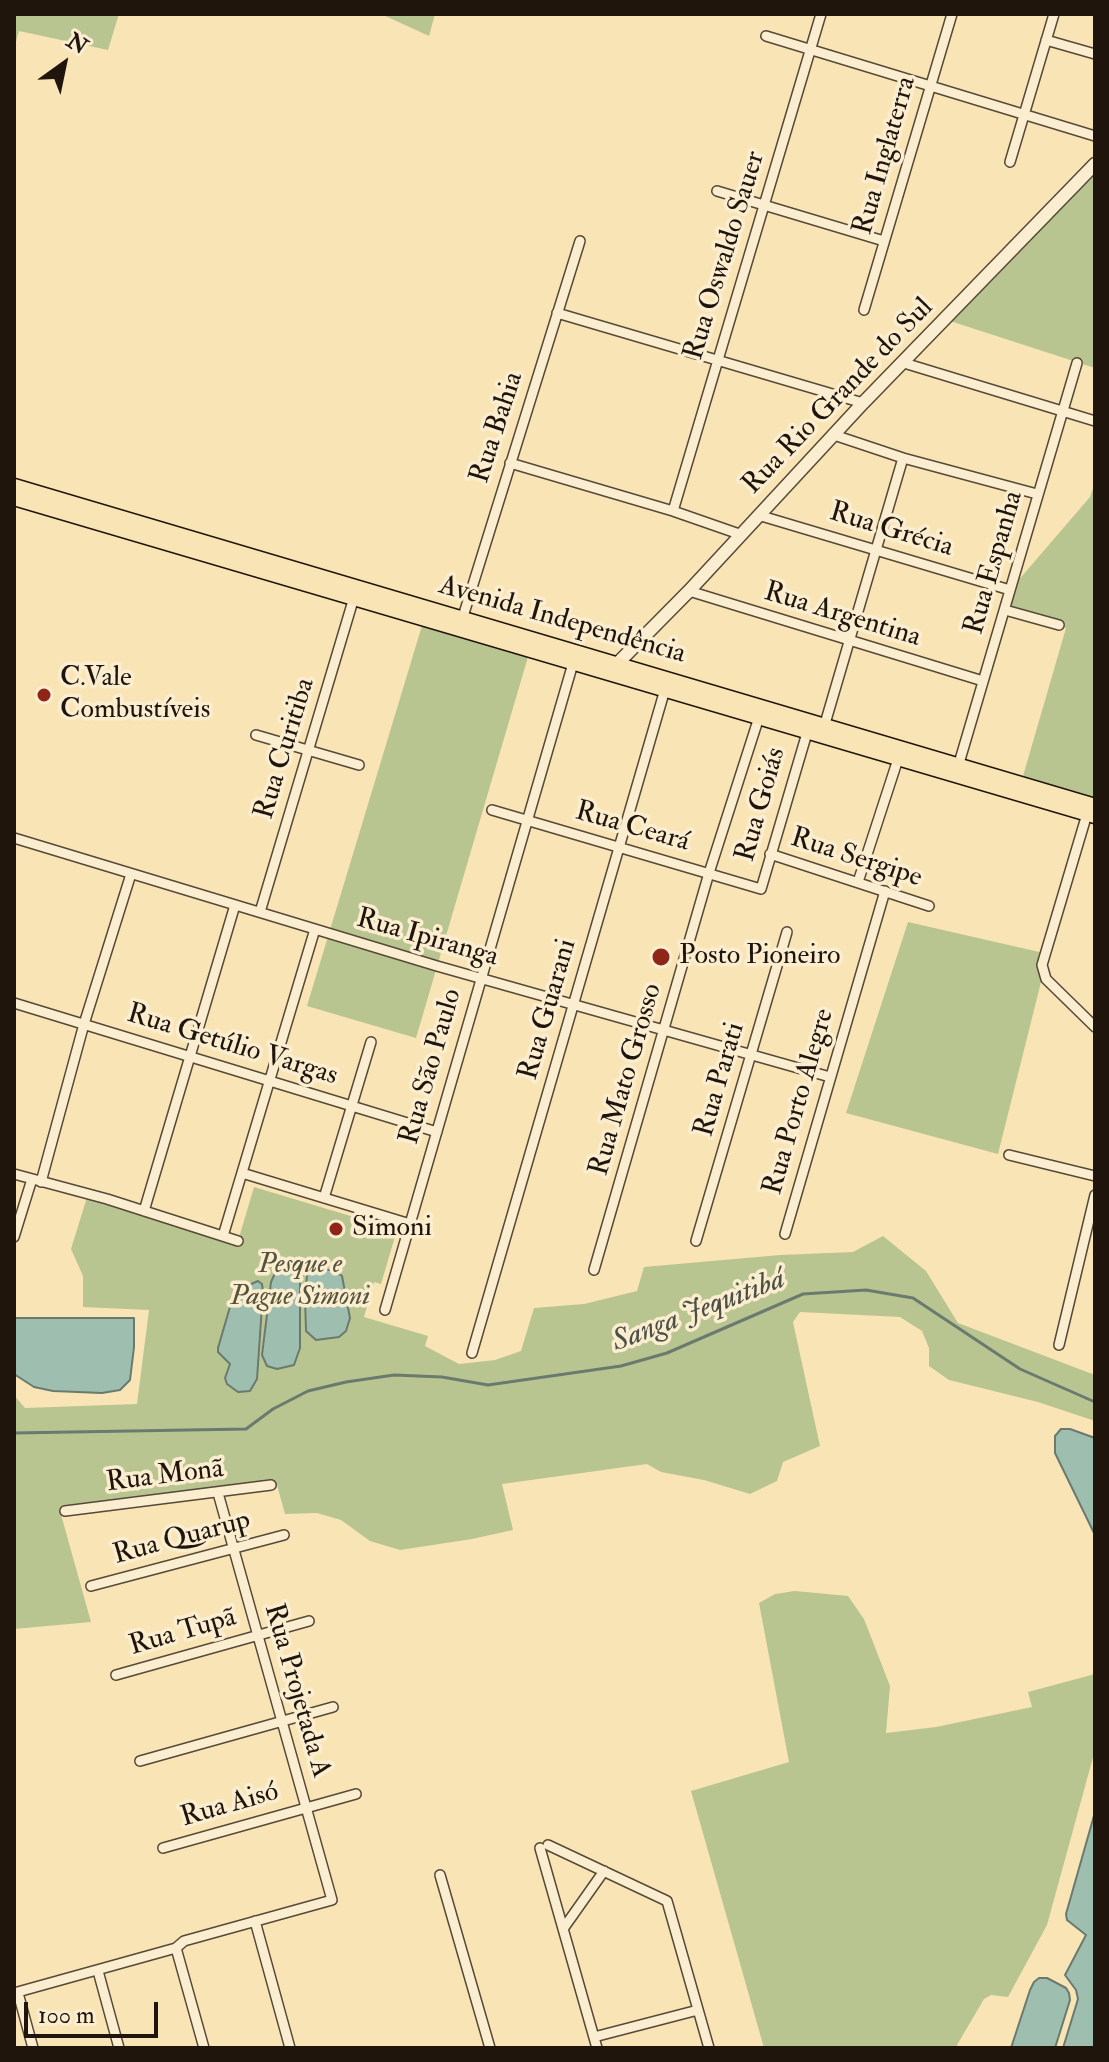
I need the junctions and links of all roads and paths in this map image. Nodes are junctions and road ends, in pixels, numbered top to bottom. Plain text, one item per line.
1 (821, 14) edge
2 (952, 14) edge
3 (1054, 14) edge
4 (766, 36) dead end
5 (1046, 40) junction
6 (810, 49) junction
7 (1095, 54) edge
8 (929, 86) junction
9 (1025, 113) junction
10 (1095, 136) edge
11 (1010, 162) dead end
12 (1095, 164) edge
13 (717, 191) dead end
14 (765, 205) junction
15 (580, 241) dead end
16 (884, 241) junction
17 (864, 310) dead end
18 (557, 313) junction
19 (718, 362) junction
20 (904, 363) junction
21 (1077, 363) dead end
22 (863, 403) junction
23 (1062, 410) junction
24 (1095, 421) edge
25 (834, 435) junction
26 (903, 458) junction
27 (510, 463) junction
28 (14, 486) edge
29 (1037, 494) junction
30 (14, 498) edge
31 (673, 511) junction
32 (758, 515) junction
33 (742, 535) junction
34 (875, 549) junction
35 (306, 578) junction
36 (1010, 590) junction
37 (689, 591) junction
38 (355, 593) junction
39 (1005, 610) junction
40 (460, 624) junction
41 (1059, 625) dead end
42 (849, 642) junction
43 (575, 658) junction
44 (612, 669) junction
45 (983, 681) junction
46 (666, 685) junction
47 (760, 712) junction
48 (817, 732) junction
49 (256, 735) dead end
50 (309, 750) junction
51 (899, 754) junction
52 (359, 765) dead end
53 (957, 770) junction
54 (492, 810) dead end
55 (1092, 812) edge
56 (527, 821) junction
57 (14, 838) edge
58 (619, 849) junction
59 (770, 854) junction
60 (709, 873) junction
61 (131, 874) junction
62 (858, 882) junction
63 (761, 889) joint
64 (885, 891) junction
65 (235, 905) junction
66 (929, 906) dead end
67 (260, 912) junction
68 (315, 929) junction
69 (787, 932) dead end
70 (481, 978) junction
71 (14, 1003) edge
72 (574, 1004) junction
73 (84, 1024) junction
74 (1095, 1027) edge
75 (666, 1030) junction
76 (371, 1042) dead end
77 (751, 1055) junction
78 (189, 1057) junction
79 (830, 1077) junction
80 (269, 1081) junction
81 (352, 1106) junction
82 (437, 1132) junction
83 (1009, 1155) dead end
84 (242, 1173) junction
85 (14, 1174) edge
86 (1095, 1176) edge
87 (37, 1181) junction
88 (1095, 1195) edge
89 (324, 1198) junction
90 (1093, 1210) edge
91 (144, 1211) junction
92 (410, 1224) junction
93 (785, 1234) dead end
94 (223, 1236) junction
95 (14, 1237) edge
96 (238, 1241) dead end
97 (696, 1241) dead end
98 (594, 1270) dead end
99 (385, 1310) dead end
100 (1059, 1345) dead end
101 (472, 1353) dead end
102 (271, 1485) dead end
103 (218, 1493) junction
104 (65, 1511) dead end
105 (284, 1535) dead end
106 (233, 1548) junction
107 (91, 1586) dead end
108 (309, 1621) dead end
109 (257, 1634) junction
110 (116, 1675) dead end
111 (333, 1707) dead end
112 (282, 1721) junction
113 (140, 1761) dead end
114 (356, 1794) dead end
115 (306, 1808) junction
116 (163, 1848) dead end
117 (604, 1871) junction
118 (440, 1875) dead end
119 (255, 1921) junction
120 (563, 1929) junction
121 (176, 1948) junction
122 (98, 1971) junction
123 (16, 1993) edge
124 (698, 2010) junction
125 (596, 2043) edge
126 (33, 2048) edge
127 (119, 2048) edge
128 (204, 2048) edge
129 (290, 2048) edge
130 (490, 2048) edge
131 (709, 2048) edge

1 - 6 street, Rua Oswaldo Sauer
2 - 8 street, Rua Inglaterra
3 - 5 street
4 - 6 street
5 - 7 street
5 - 9 street
6 - 8 street
6 - 14 street, Rua Oswaldo Sauer
8 - 9 street
8 - 16 street, Rua Inglaterra
9 - 10 street
9 - 11 street
12 - 20 street, Rua Rio Grande do Sul
13 - 14 street
14 - 16 street
14 - 19 street, Rua Oswaldo Sauer
15 - 18 street, Rua Bahia
16 - 17 street, Rua Inglaterra
18 - 19 street
18 - 27 street, Rua Bahia
19 - 22 street
19 - 31 street, Rua Oswaldo Sauer
20 - 22 street, Rua Rio Grande do Sul
20 - 23 street
21 - 23 street, Rua Espanha
22 - 25 street, Rua Rio Grande do Sul
23 - 24 street
23 - 29 street, Rua Espanha
25 - 26 street
25 - 32 street, Rua Rio Grande do Sul
26 - 29 street
26 - 34 street, Rua Goiás
27 - 31 street
27 - 40 street, Rua Bahia
28 - 35 main road, Avenida Independência
29 - 36 street, Rua Espanha
30 - 35 main road, Avenida Independência
31 - 33 street
32 - 33 street, Rua Rio Grande do Sul
32 - 34 street, Rua Grécia
33 - 37 street, Rua Rio Grande do Sul
34 - 36 street, Rua Grécia
34 - 42 street, Rua Goiás
35 - 38 main road, Avenida Independência
36 - 39 street, Rua Espanha
37 - 42 street, Rua Argentina
37 - 44 street, Rua Rio Grande do Sul
38 - 40 main road, Avenida Independência
38 - 50 street, Rua Curitiba
39 - 41 street
39 - 45 street, Rua Espanha
40 - 43 main road, Avenida Independência
42 - 45 street, Rua Argentina
42 - 48 street, Rua Goiás
43 - 44 main road, Avenida Independência
43 - 56 street, Rua São Paulo
44 - 46 main road, Avenida Independência
45 - 53 street, Rua Espanha
46 - 47 main road, Avenida Independência
46 - 58 street, Rua Guarani
47 - 48 main road, Avenida Independência
47 - 60 street, Rua Mato Grosso
48 - 51 main road, Avenida Independência
48 - 59 street, Rua Goiás
49 - 50 street
50 - 52 street
50 - 67 street, Rua Curitiba
51 - 53 main road, Avenida Independência
51 - 62 street
53 - 55 main road, Avenida Independência
54 - 56 street, Rua Ceará
55 - 74 street
56 - 58 street, Rua Ceará
56 - 70 street, Rua São Paulo
57 - 61 street, Rua Ipiranga
58 - 60 street, Rua Ceará
58 - 72 street, Rua Guarani
59 - 62 street, Rua Sergipe
59 - 63 street, Rua Goiás
60 - 63 street, Rua Ceará
60 - 75 street, Rua Mato Grosso
61 - 65 street, Rua Ipiranga
61 - 73 street
62 - 64 street, Rua Sergipe
64 - 66 street, Rua Sergipe
64 - 79 street, Rua Porto Alegre
65 - 67 street, Rua Ipiranga
65 - 78 street
67 - 68 street, Rua Ipiranga
68 - 70 street, Rua Ipiranga
68 - 80 street
69 - 77 street, Rua Parati
70 - 72 street, Rua Ipiranga
70 - 82 street, Rua São Paulo
71 - 73 street, Rua Getúlio Vargas
72 - 75 street, Rua Ipiranga
72 - 101 street, Rua Guarani
73 - 78 street, Rua Getúlio Vargas
73 - 87 street
75 - 77 street, Rua Ipiranga
75 - 98 street, Rua Mato Grosso
76 - 81 street
77 - 79 street, Rua Ipiranga
77 - 97 street, Rua Parati
78 - 80 street, Rua Getúlio Vargas
78 - 91 street
79 - 93 street, Rua Porto Alegre
80 - 81 street, Rua Getúlio Vargas
80 - 84 street
81 - 82 street, Rua Getúlio Vargas
81 - 89 street
82 - 92 street, Rua São Paulo
83 - 86 street
84 - 89 street
84 - 94 street
85 - 87 street
87 - 91 street
87 - 95 street
88 - 90 street
89 - 92 street
90 - 100 street
91 - 94 street
92 - 99 street, Rua São Paulo
94 - 96 street
102 - 103 street, Rua Monã
103 - 104 street, Rua Monã
103 - 106 street, Rua Projetada A
105 - 106 street, Rua Quarup
106 - 107 street, Rua Quarup
106 - 109 street, Rua Projetada A
108 - 109 street, Rua Tupã
109 - 110 street, Rua Tupã
109 - 112 street, Rua Projetada A
111 - 112 street
112 - 113 street
112 - 115 street, Rua Projetada A
114 - 115 street, Rua Aisó
115 - 116 street, Rua Aisó
115 - 119 street, Rua Projetada A
117 - 120 street
117 - 120 street
117 - 124 street
118 - 130 street
119 - 121 street
119 - 129 street
120 - 125 street
121 - 122 street
121 - 128 street
122 - 123 street
122 - 127 street
123 - 126 street
124 - 125 street
124 - 131 street

